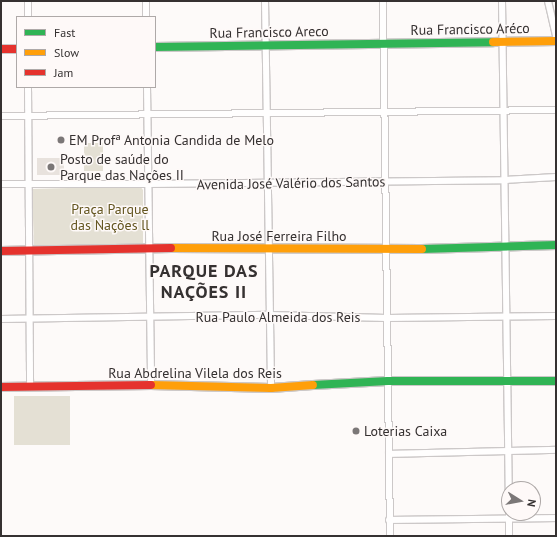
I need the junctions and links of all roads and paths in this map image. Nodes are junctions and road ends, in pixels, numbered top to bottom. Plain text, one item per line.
1 (28, 1) edge
2 (146, 1) edge
3 (265, 1) edge
4 (383, 1) edge
5 (502, 1) edge
6 (548, 1) edge
7 (28, 16) edge
8 (146, 16) edge
9 (556, 36) edge
10 (556, 40) edge
11 (503, 41) junction
12 (384, 43) junction
13 (266, 45) junction
14 (156, 46) edge
15 (16, 48) edge
16 (1, 49) edge
17 (28, 88) edge
18 (147, 88) edge
19 (504, 109) junction
20 (556, 110) edge
21 (385, 111) junction
22 (267, 112) junction
23 (148, 114) junction
24 (28, 115) junction
25 (1, 116) edge
26 (556, 177) edge
27 (505, 180) junction
28 (386, 181) junction
29 (29, 182) junction
30 (268, 183) junction
31 (1, 184) edge
32 (148, 184) junction
33 (556, 245) edge
34 (269, 247) junction
35 (505, 248) junction
36 (150, 249) junction
37 (387, 250) junction
38 (1, 251) edge
39 (29, 251) junction
40 (270, 315) junction
41 (506, 316) junction
42 (556, 316) edge
43 (150, 317) junction
44 (387, 318) junction
45 (1, 319) edge
46 (30, 319) junction
47 (388, 381) junction
48 (556, 381) edge
49 (507, 383) junction
50 (152, 385) junction
51 (30, 386) junction
52 (1, 387) edge
53 (271, 388) junction
54 (556, 450) edge
55 (508, 451) junction
56 (389, 454) junction
57 (509, 481) edge
58 (501, 516) edge
59 (541, 517) edge
60 (556, 518) edge
61 (390, 520) junction
62 (509, 521) edge
63 (390, 536) edge
64 (509, 536) edge

1 - 7 street
2 - 8 street
3 - 13 street
4 - 12 street
5 - 11 street
6 - 9 street
10 - 11 street, Rua Francisco Aréco
11 - 12 street, Rua Francisco Aréco
11 - 19 street
12 - 13 street, Rua Francisco Areco
12 - 21 street
13 - 14 street, Rua Francisco Areco
13 - 22 street
15 - 16 street
17 - 24 street
18 - 23 street
19 - 20 street
19 - 21 street
19 - 27 street
21 - 22 street
21 - 28 street
22 - 23 street
22 - 30 street
23 - 24 street
23 - 32 street
24 - 25 street
24 - 29 street
26 - 27 street, Avenida José Valério dos Santos
27 - 28 street, Avenida José Valério dos Santos
27 - 35 street
28 - 30 street, Avenida José Valério dos Santos
28 - 37 street
29 - 31 street, Avenida José Valério dos Santos
29 - 32 street, Avenida José Valério dos Santos
29 - 39 street
30 - 32 street, Avenida José Valério dos Santos
30 - 34 street
32 - 36 street
33 - 35 street, Rua José Ferreira Filho
34 - 36 street, Rua José Ferreira Filho
34 - 37 street, Rua José Ferreira Filho
34 - 40 street
35 - 37 street, Rua José Ferreira Filho
35 - 41 street
36 - 39 street, Rua José Ferreira Filho
36 - 43 street
37 - 44 street
38 - 39 street, Rua José Ferreira Filho
39 - 46 street
40 - 43 street, Rua Paulo Almeida dos Reis
40 - 44 street, Rua Paulo Almeida dos Reis
40 - 53 street
41 - 42 street, Rua Paulo Almeida dos Reis
41 - 44 street, Rua Paulo Almeida dos Reis
41 - 49 street
43 - 46 street, Rua Paulo Almeida dos Reis
43 - 50 street
44 - 47 street
45 - 46 street, Rua Paulo Almeida dos Reis
46 - 51 street
47 - 49 street, Rua Abdrelina Vilela dos Reis
47 - 53 street, Rua Abdrelina Vilela dos Reis
47 - 56 street
48 - 49 street, Rua Abdrelina Vilela dos Reis
49 - 55 street
50 - 51 street, Rua Abdrelina Vilela dos Reis
50 - 53 street, Rua Abdrelina Vilela dos Reis
51 - 52 street, Rua Abdrelina Vilela dos Reis
54 - 55 street
55 - 56 street
55 - 57 street
56 - 61 street
58 - 61 street
59 - 60 street
61 - 63 street
62 - 64 street

